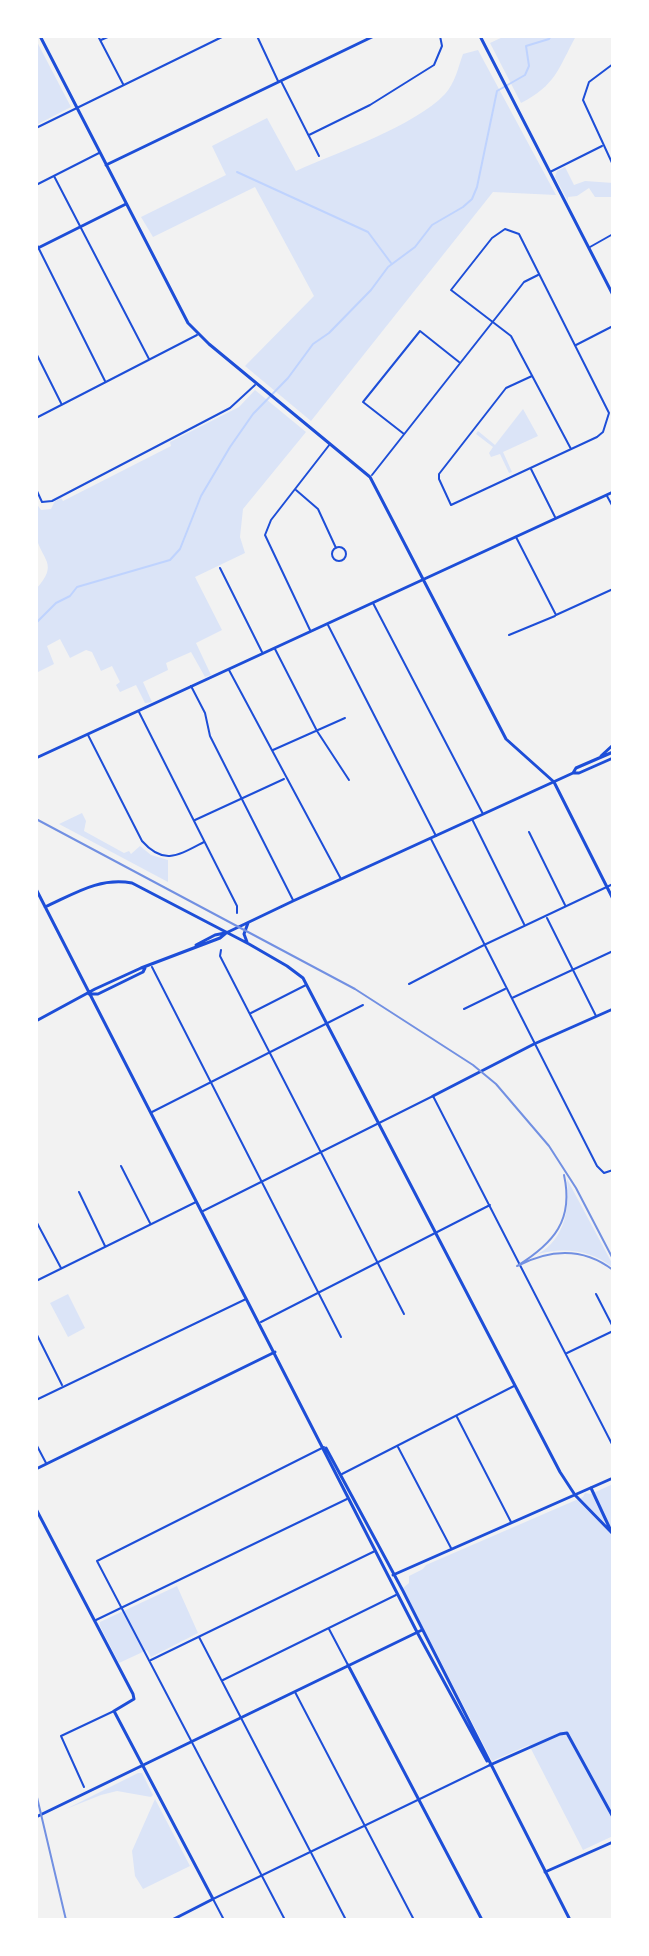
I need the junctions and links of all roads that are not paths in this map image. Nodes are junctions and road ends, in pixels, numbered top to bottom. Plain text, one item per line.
1 (40, 36) edge
2 (98, 36) edge
3 (110, 36) edge
4 (224, 36) edge
5 (257, 36) edge
6 (374, 36) edge
7 (440, 36) edge
8 (480, 36) edge
9 (100, 40) junction
10 (613, 64) edge
11 (280, 81) junction
12 (123, 85) junction
13 (77, 107) junction
14 (36, 128) edge
15 (309, 135) junction
16 (603, 146) junction
17 (100, 153) junction
18 (319, 156) dead end
19 (106, 165) junction
20 (613, 165) edge
21 (549, 172) junction
22 (54, 176) junction
23 (36, 185) edge
24 (126, 204) junction
25 (81, 227) junction
26 (613, 234) edge
27 (37, 246) edge
28 (588, 248) junction
29 (539, 275) junction
30 (613, 295) edge
31 (493, 322) junction
32 (613, 326) edge
33 (198, 335) junction
34 (575, 345) junction
35 (36, 353) edge
36 (149, 359) junction
37 (460, 363) junction
38 (532, 376) junction
39 (106, 382) junction
40 (256, 383) junction
41 (62, 404) junction
42 (36, 418) edge
43 (404, 434) junction
44 (331, 443) junction
45 (571, 449) junction
46 (530, 467) junction
47 (370, 477) junction
48 (36, 489) edge
49 (295, 489) junction
50 (613, 492) edge
51 (606, 495) junction
52 (613, 507) edge
53 (556, 518) junction
54 (516, 536) junction
55 (336, 548) dead end
56 (220, 568) dead end
57 (421, 580) junction
58 (613, 589) edge
59 (373, 602) junction
60 (556, 615) junction
61 (327, 623) junction
62 (311, 631) junction
63 (509, 635) dead end
64 (275, 648) junction
65 (263, 653) junction
66 (229, 669) junction
67 (191, 686) junction
68 (138, 711) junction
69 (345, 718) dead end
70 (317, 731) junction
71 (87, 735) junction
72 (613, 745) edge
73 (272, 750) junction
74 (613, 752) edge
75 (36, 758) edge
76 (599, 758) junction
77 (612, 758) edge
78 (573, 773) junction
79 (285, 778) junction
80 (349, 780) dead end
81 (554, 782) junction
82 (242, 799) junction
83 (483, 814) junction
84 (472, 819) junction
85 (194, 821) junction
86 (529, 832) dead end
87 (436, 836) junction
88 (431, 838) junction
89 (205, 841) junction
90 (341, 879) junction
91 (613, 884) edge
92 (607, 887) junction
93 (36, 889) edge
94 (613, 899) edge
95 (293, 901) junction
96 (565, 906) junction
97 (45, 907) junction
98 (237, 913) dead end
99 (546, 916) junction
100 (248, 923) junction
101 (525, 925) junction
102 (226, 933) junction
103 (249, 944) junction
104 (484, 945) junction
105 (221, 950) dead end
106 (613, 951) edge
107 (151, 966) junction
108 (573, 969) junction
109 (307, 984) junction
110 (409, 984) dead end
111 (506, 988) junction
112 (89, 994) junction
113 (511, 998) junction
114 (363, 1005) dead end
115 (464, 1009) dead end
116 (613, 1009) edge
117 (250, 1013) junction
118 (596, 1017) junction
119 (36, 1021) edge
120 (328, 1023) junction
121 (534, 1044) junction
122 (270, 1052) junction
123 (210, 1083) junction
124 (433, 1096) junction
125 (151, 1112) junction
126 (380, 1122) junction
127 (321, 1152) junction
128 (121, 1166) dead end
129 (613, 1170) edge
130 (261, 1181) junction
131 (79, 1192) dead end
132 (197, 1202) junction
133 (490, 1205) junction
134 (202, 1212) junction
135 (36, 1221) edge
136 (150, 1224) junction
137 (436, 1232) junction
138 (106, 1247) junction
139 (377, 1262) junction
140 (61, 1269) junction
141 (36, 1281) edge
142 (318, 1292) junction
143 (596, 1294) dead end
144 (247, 1299) junction
145 (404, 1314) dead end
146 (260, 1323) junction
147 (613, 1329) edge
148 (36, 1333) edge
149 (341, 1337) dead end
150 (275, 1352) junction
151 (566, 1353) junction
152 (63, 1386) junction
153 (515, 1386) junction
154 (36, 1400) edge
155 (456, 1416) junction
156 (36, 1444) edge
157 (398, 1446) junction
158 (613, 1446) edge
159 (324, 1448) junction
160 (46, 1464) junction
161 (36, 1469) edge
162 (339, 1475) junction
163 (613, 1478) edge
164 (591, 1488) junction
165 (575, 1495) junction
166 (348, 1498) junction
167 (358, 1507) junction
168 (36, 1509) edge
169 (512, 1523) junction
170 (613, 1534) edge
171 (451, 1549) junction
172 (376, 1550) junction
173 (392, 1576) junction
174 (396, 1595) dead end
175 (121, 1608) junction
176 (96, 1620) junction
177 (329, 1628) junction
178 (419, 1631) junction
179 (199, 1637) junction
180 (149, 1661) junction
181 (348, 1665) junction
182 (222, 1680) junction
183 (294, 1691) junction
184 (114, 1711) junction
185 (241, 1717) junction
186 (192, 1740) junction
187 (488, 1763) junction
188 (142, 1764) junction
189 (84, 1787) dead end
190 (419, 1800) junction
191 (36, 1817) edge
192 (613, 1817) edge
193 (365, 1826) junction
194 (613, 1842) edge
195 (311, 1852) junction
196 (545, 1872) junction
197 (262, 1876) junction
198 (213, 1899) junction
199 (172, 1920) edge
200 (224, 1920) edge
201 (285, 1920) edge
202 (346, 1920) edge
203 (414, 1920) edge
204 (482, 1920) edge
205 (570, 1920) edge

1 - 13 street
2 - 9 street
3 - 9 street
4 - 12 street
5 - 11 street
6 - 11 street
7 - 15 street
8 - 21 street
9 - 12 street
10 - 16 street
11 - 15 street
11 - 19 street
12 - 13 street
13 - 14 street
13 - 17 street
15 - 18 street
16 - 20 street
16 - 21 street
17 - 19 street
17 - 22 street
19 - 24 street
21 - 28 street
22 - 23 street
22 - 25 street
24 - 25 street
24 - 33 street
25 - 27 street
25 - 36 street
26 - 28 street
27 - 39 street
28 - 30 street
29 - 31 street
29 - 31 street
29 - 34 street
31 - 37 street
31 - 38 street
32 - 34 street
33 - 36 street
33 - 40 street
34 - 45 street
35 - 41 street
36 - 39 street
37 - 43 street
37 - 43 street
38 - 45 street
38 - 46 street
39 - 41 street
40 - 44 street
40 - 48 street
41 - 42 street
43 - 47 street
44 - 47 street
44 - 49 street
45 - 46 street
46 - 53 street
47 - 57 street
49 - 55 street
49 - 62 street
50 - 51 street
51 - 52 street
51 - 53 street
53 - 54 street
54 - 57 street
54 - 60 street
56 - 65 street
57 - 59 street
57 - 81 street
58 - 60 street
59 - 61 street
59 - 83 street
60 - 63 street
61 - 62 street
61 - 87 street
62 - 64 street
64 - 65 street
64 - 70 street
65 - 66 street
66 - 67 street
66 - 73 street
67 - 68 street
67 - 82 street
68 - 71 street
68 - 85 street
69 - 70 street
70 - 73 street
70 - 80 street
71 - 75 street
71 - 89 street
72 - 76 street
73 - 79 street
74 - 76 street
76 - 78 street
77 - 78 street
78 - 81 street
79 - 82 street
79 - 90 street
81 - 83 street
81 - 92 street
82 - 85 street
82 - 95 street
83 - 84 street
84 - 87 street
84 - 101 street
85 - 89 street
86 - 96 street
87 - 88 street
88 - 90 street
88 - 104 street
89 - 98 street
90 - 95 street
91 - 92 street
92 - 94 street
92 - 96 street
93 - 97 street
95 - 100 street
96 - 99 street
97 - 102 street
97 - 112 street
99 - 101 street
99 - 108 street
100 - 102 street
100 - 103 street
101 - 104 street
102 - 103 street
102 - 107 street
103 - 109 street
104 - 110 street
104 - 111 street
105 - 117 street
106 - 108 street
107 - 112 street
107 - 123 street
108 - 113 street
108 - 118 street
109 - 117 street
109 - 120 street
111 - 113 street
111 - 115 street
112 - 119 street
112 - 125 street
113 - 121 street
114 - 120 street
116 - 118 street
117 - 122 street
118 - 121 street
120 - 122 street
120 - 126 street
121 - 124 street
121 - 129 street
122 - 123 street
122 - 127 street
123 - 125 street
123 - 130 street
124 - 126 street
124 - 133 street
125 - 132 street
126 - 127 street
126 - 137 street
127 - 130 street
127 - 139 street
128 - 136 street
130 - 134 street
130 - 142 street
131 - 138 street
132 - 134 street
132 - 136 street
133 - 137 street
133 - 151 street
134 - 144 street
135 - 140 street
136 - 138 street
137 - 139 street
137 - 153 street
138 - 140 street
139 - 142 street
139 - 145 street
140 - 141 street
142 - 146 street
142 - 149 street
143 - 147 street
144 - 146 street
144 - 152 street
146 - 150 street
147 - 151 street
148 - 152 street
150 - 159 street
150 - 160 street
151 - 158 street
152 - 154 street
153 - 155 street
153 - 165 street
155 - 157 street
155 - 169 street
156 - 160 street
157 - 162 street
157 - 171 street
159 - 162 street
159 - 175 street
160 - 161 street
162 - 166 street
162 - 167 street
163 - 164 street
164 - 165 street
164 - 170 street
165 - 169 street
165 - 170 street
166 - 167 street
166 - 172 street
166 - 175 street
167 - 173 street
168 - 176 street
169 - 171 street
171 - 173 street
172 - 173 street
172 - 179 street
173 - 178 street
174 - 177 street
175 - 176 street
175 - 180 street
176 - 184 street
177 - 181 street
177 - 182 street
178 - 181 street
178 - 187 street
179 - 180 street
179 - 182 street
180 - 186 street
181 - 183 street
181 - 190 street
182 - 185 street
183 - 185 street
183 - 193 street
184 - 188 street
184 - 189 street
185 - 186 street
185 - 195 street
186 - 188 street
186 - 197 street
187 - 190 street
187 - 192 street
187 - 196 street
188 - 191 street
188 - 198 street
190 - 193 street
190 - 204 street
193 - 195 street
193 - 203 street
194 - 196 street
195 - 197 street
195 - 202 street
196 - 205 street
197 - 198 street
197 - 201 street
198 - 199 street
198 - 200 street

